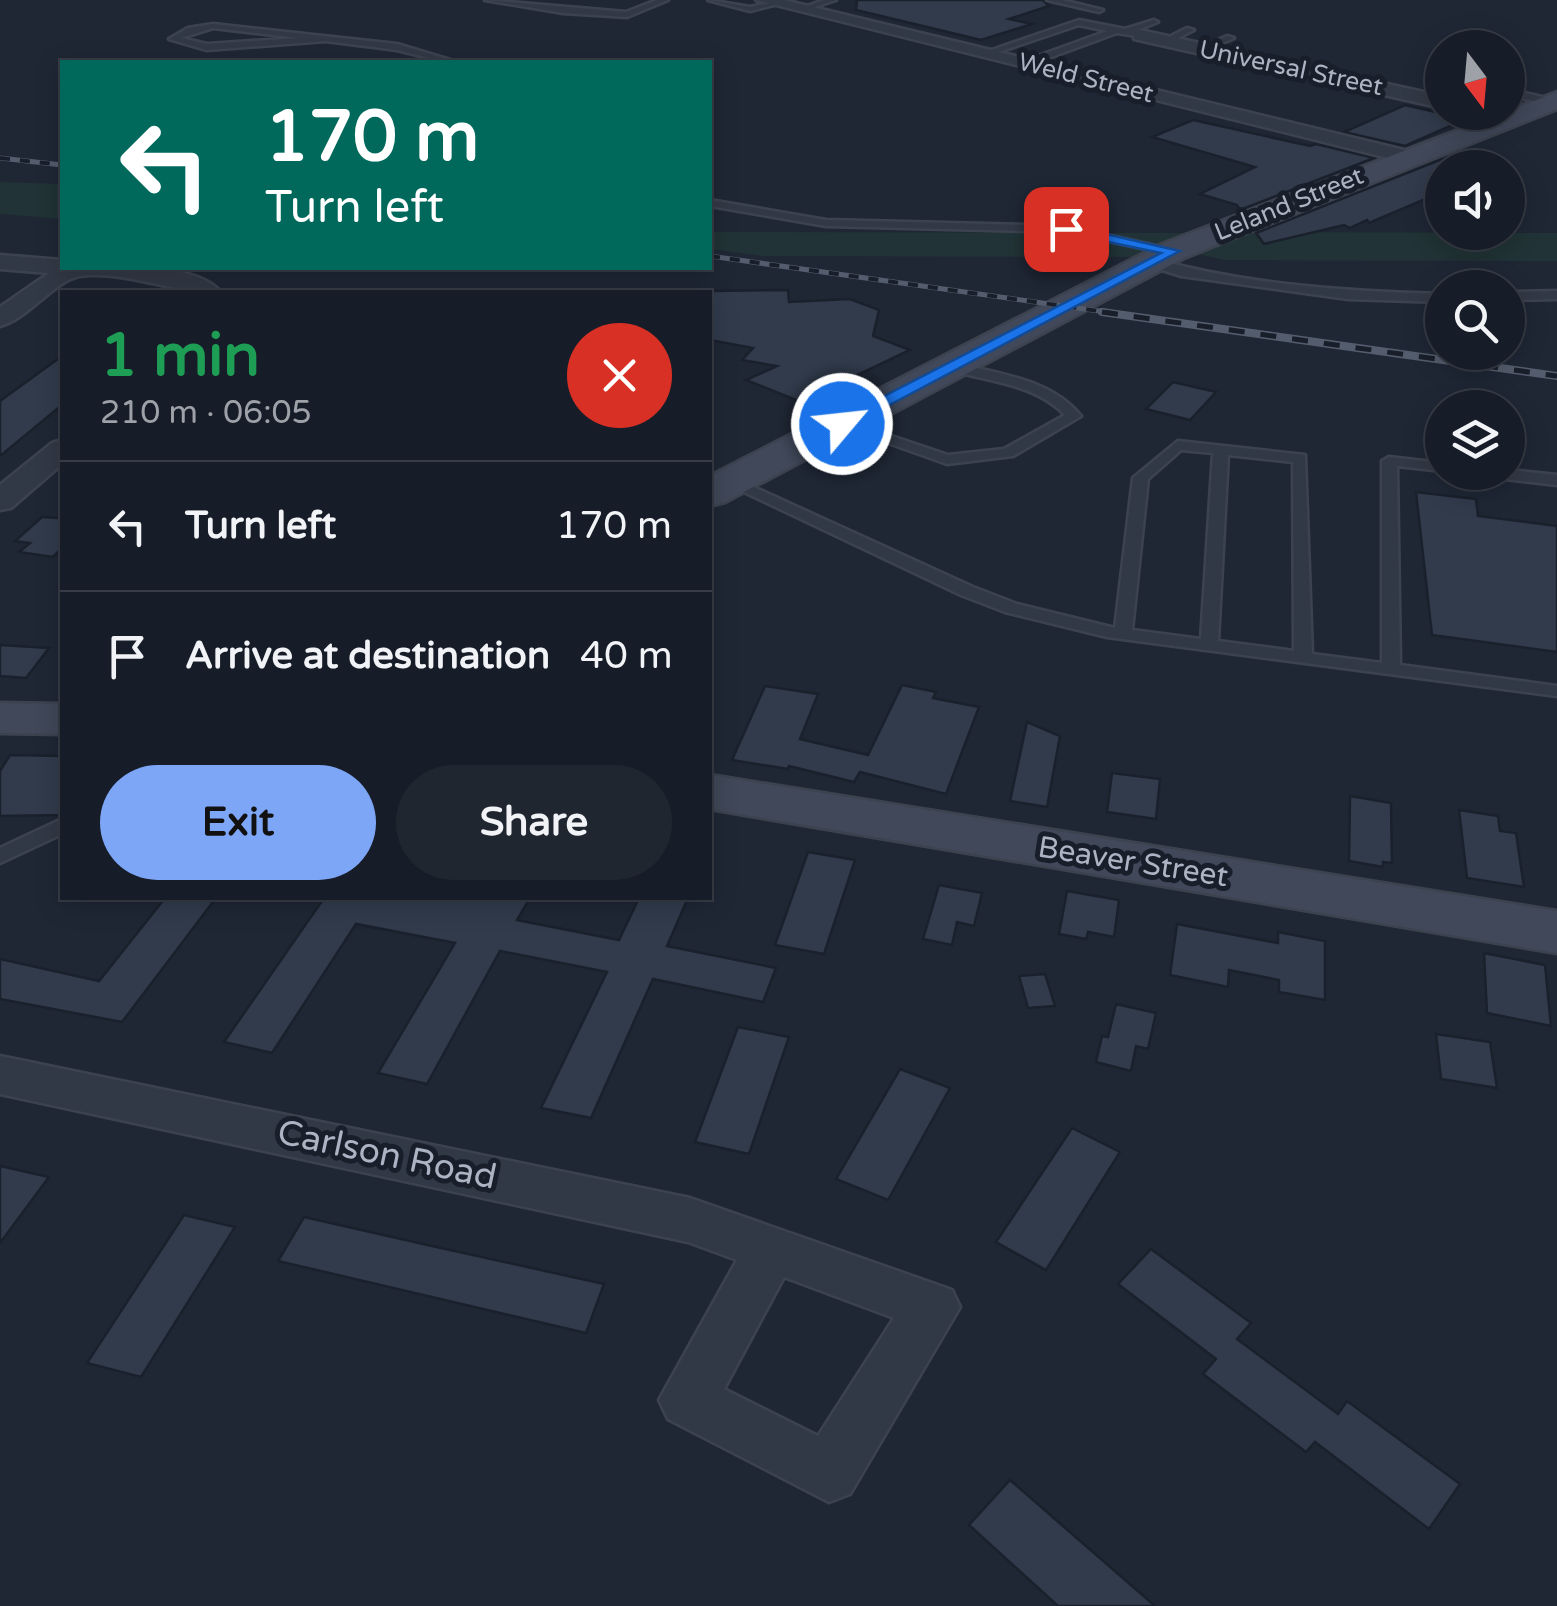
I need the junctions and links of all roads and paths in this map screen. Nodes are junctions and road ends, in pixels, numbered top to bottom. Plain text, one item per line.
1 (489, 0) edge
2 (586, 0) edge
3 (626, 0) edge
4 (664, 0) edge
5 (712, 0) edge
6 (832, 0) edge
7 (1052, 0) edge
8 (774, 1) edge
9 (803, 8) junction
10 (564, 12) junction
11 (602, 13) junction
12 (1079, 22) junction
13 (1129, 28) junction
14 (1190, 30) dead end
15 (1230, 38) dead end
16 (325, 39) junction
17 (1164, 41) junction
18 (1201, 48) junction
19 (986, 53) junction
20 (446, 60) edge
21 (1027, 63) junction
22 (1425, 98) edge
23 (1468, 130) edge
24 (1408, 157) junction
25 (712, 203) edge
26 (1162, 257) junction
27 (0, 262) edge
28 (60, 267) edge
29 (69, 270) edge
30 (94, 270) edge
31 (205, 290) edge
32 (1557, 295) edge
33 (1525, 296) edge
34 (1425, 297) edge
35 (0, 318) edge
36 (952, 366) junction
37 (842, 424) junction
38 (60, 450) edge
39 (1220, 450) junction
40 (1425, 465) edge
41 (1525, 476) edge
42 (1557, 480) edge
43 (721, 488) edge
44 (0, 501) edge
45 (1123, 634) junction
46 (1210, 646) junction
47 (1304, 659) junction
48 (1392, 670) junction
49 (1557, 691) edge
50 (0, 718) edge
51 (60, 719) edge
52 (712, 792) edge
53 (60, 827) edge
54 (0, 856) edge
55 (1557, 932) edge
56 (0, 1075) edge
57 (770, 1249) dead end

1 - 10 lane
2 - 10 lane
3 - 11 lane
4 - 11 lane
5 - 8 lane
6 - 9 lane
7 - 12 lane
8 - 9 street, Weld Street
9 - 19 street, Weld Street
10 - 11 lane
12 - 13 lane
12 - 19 lane
13 - 17 street, Universal Street
13 - 21 lane
14 - 17 lane
15 - 18 lane
16 - 16 lane
16 - 20 lane
17 - 18 street, Universal Street
18 - 22 street, Universal Street
19 - 21 street, Weld Street
21 - 24 street, Weld Street
23 - 24 street, Leland Street
24 - 26 street, Leland Street
25 - 26 lane
26 - 34 lane
26 - 36 street, Leland Street
27 - 28 street
29 - 35 street
30 - 31 street
32 - 33 lane
36 - 37 street, Leland Street
36 - 37 lane
37 - 43 street, Leland Street
38 - 44 street
39 - 45 lane
39 - 46 lane
39 - 47 lane
40 - 48 lane
41 - 42 lane
43 - 45 lane
45 - 46 lane
46 - 47 lane
47 - 48 lane
48 - 49 lane
50 - 51 street
52 - 55 street, Beaver Street
53 - 54 lane
56 - 57 street, Carlson Road

